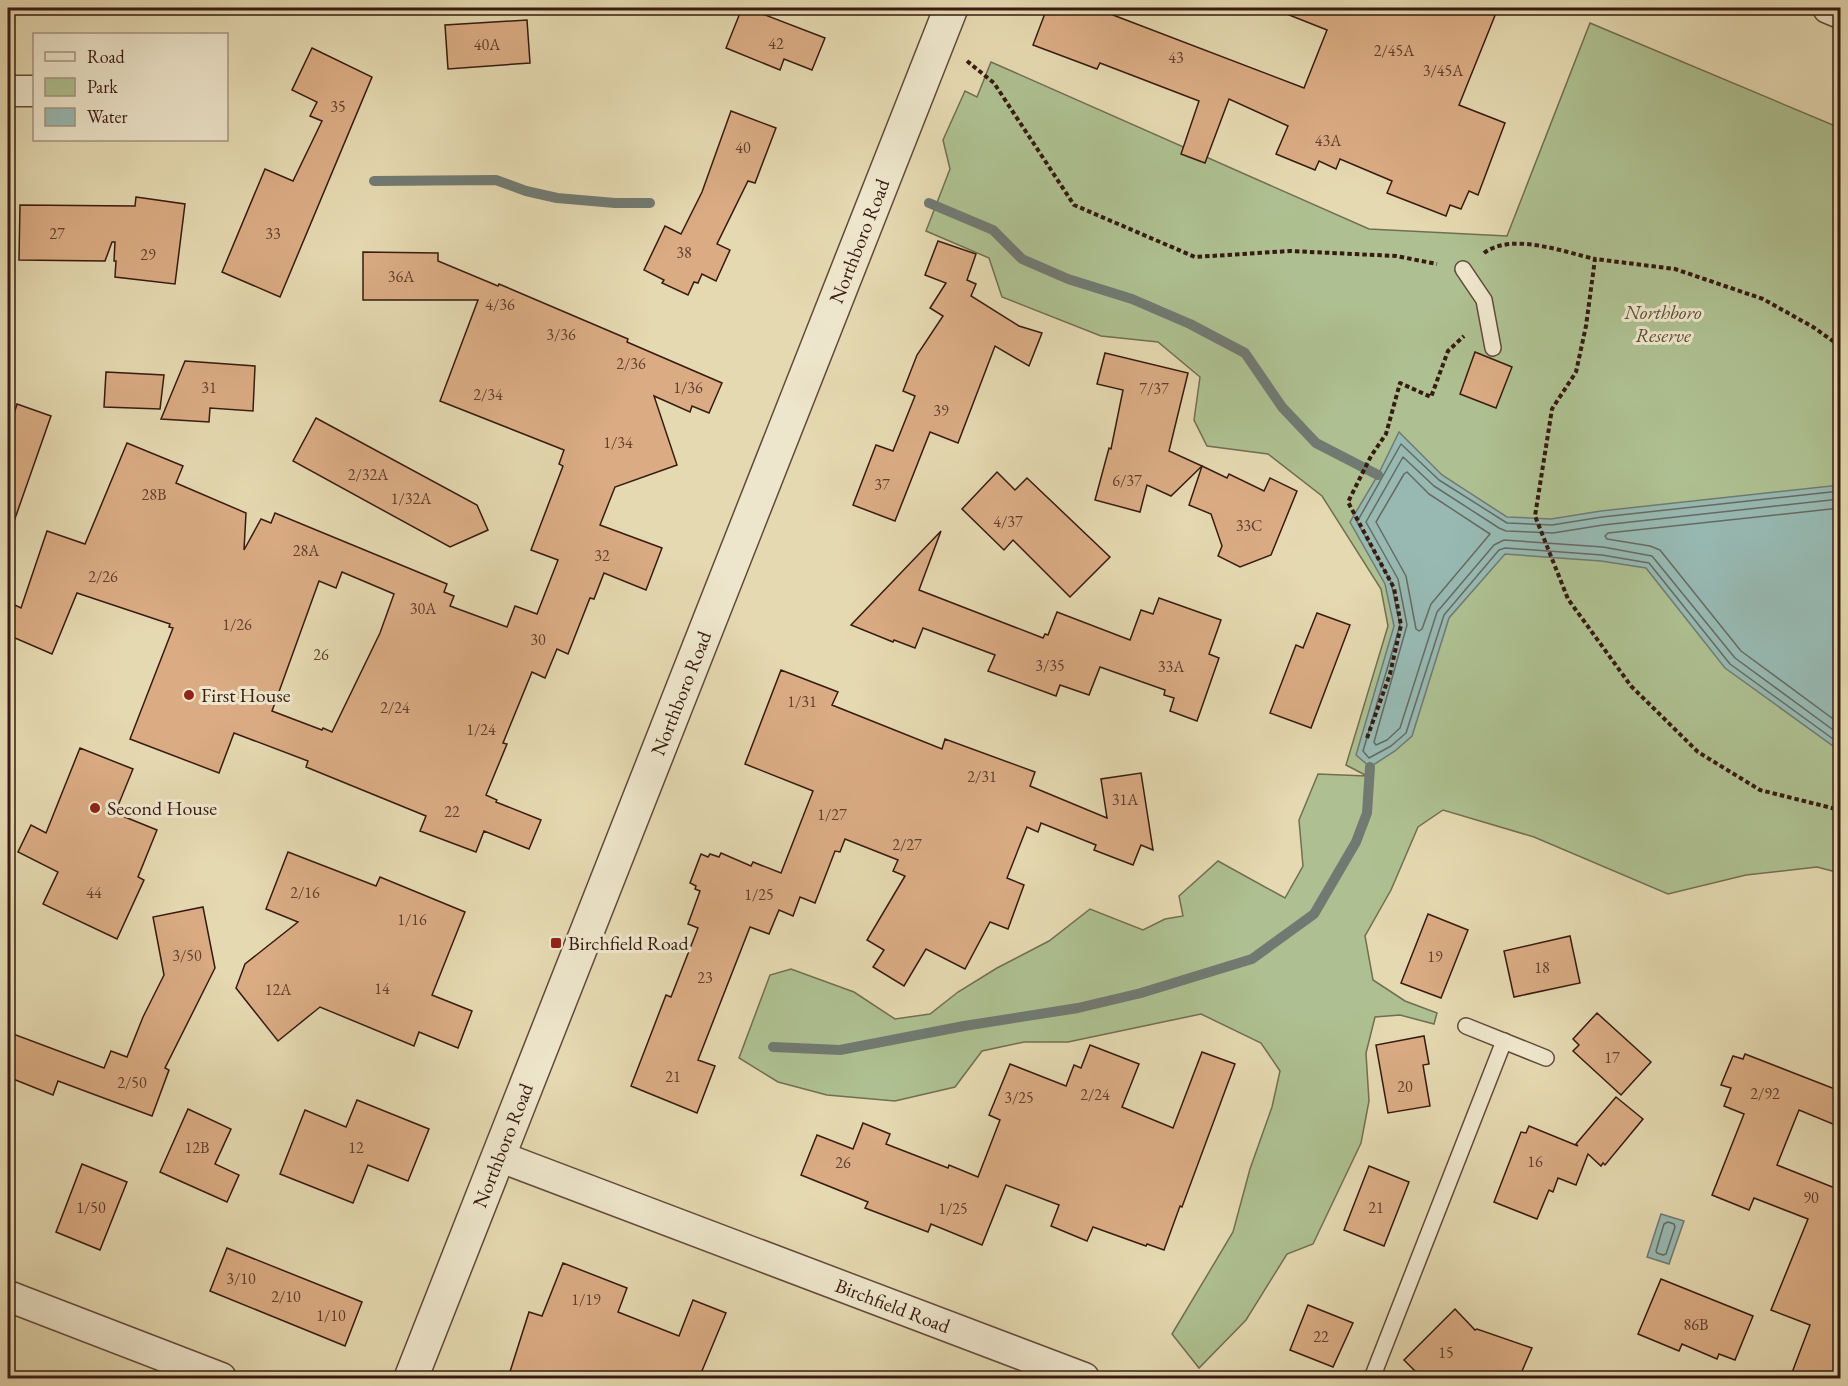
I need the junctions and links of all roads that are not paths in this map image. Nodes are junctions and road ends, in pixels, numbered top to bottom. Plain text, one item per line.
1 (951, 8) edge
2 (1828, 8) edge
3 (1840, 13) edge
4 (8, 91) edge
5 (33, 91) edge
6 (1462, 269) road end
7 (1493, 348) dead end
8 (1466, 1026) dead end
9 (1504, 1041) junction
10 (1546, 1058) dead end
11 (498, 1156) junction
12 (8, 1296) edge
13 (221, 1378) edge
14 (411, 1378) edge
15 (1084, 1378) edge
16 (1372, 1378) edge

1 - 11 street, Northboro Road
2 - 3 street
4 - 5 street
6 - 7 lane
8 - 9 lane
9 - 10 lane
9 - 16 lane
11 - 14 street, Northboro Road
11 - 15 street, Birchfield Road
12 - 13 street

